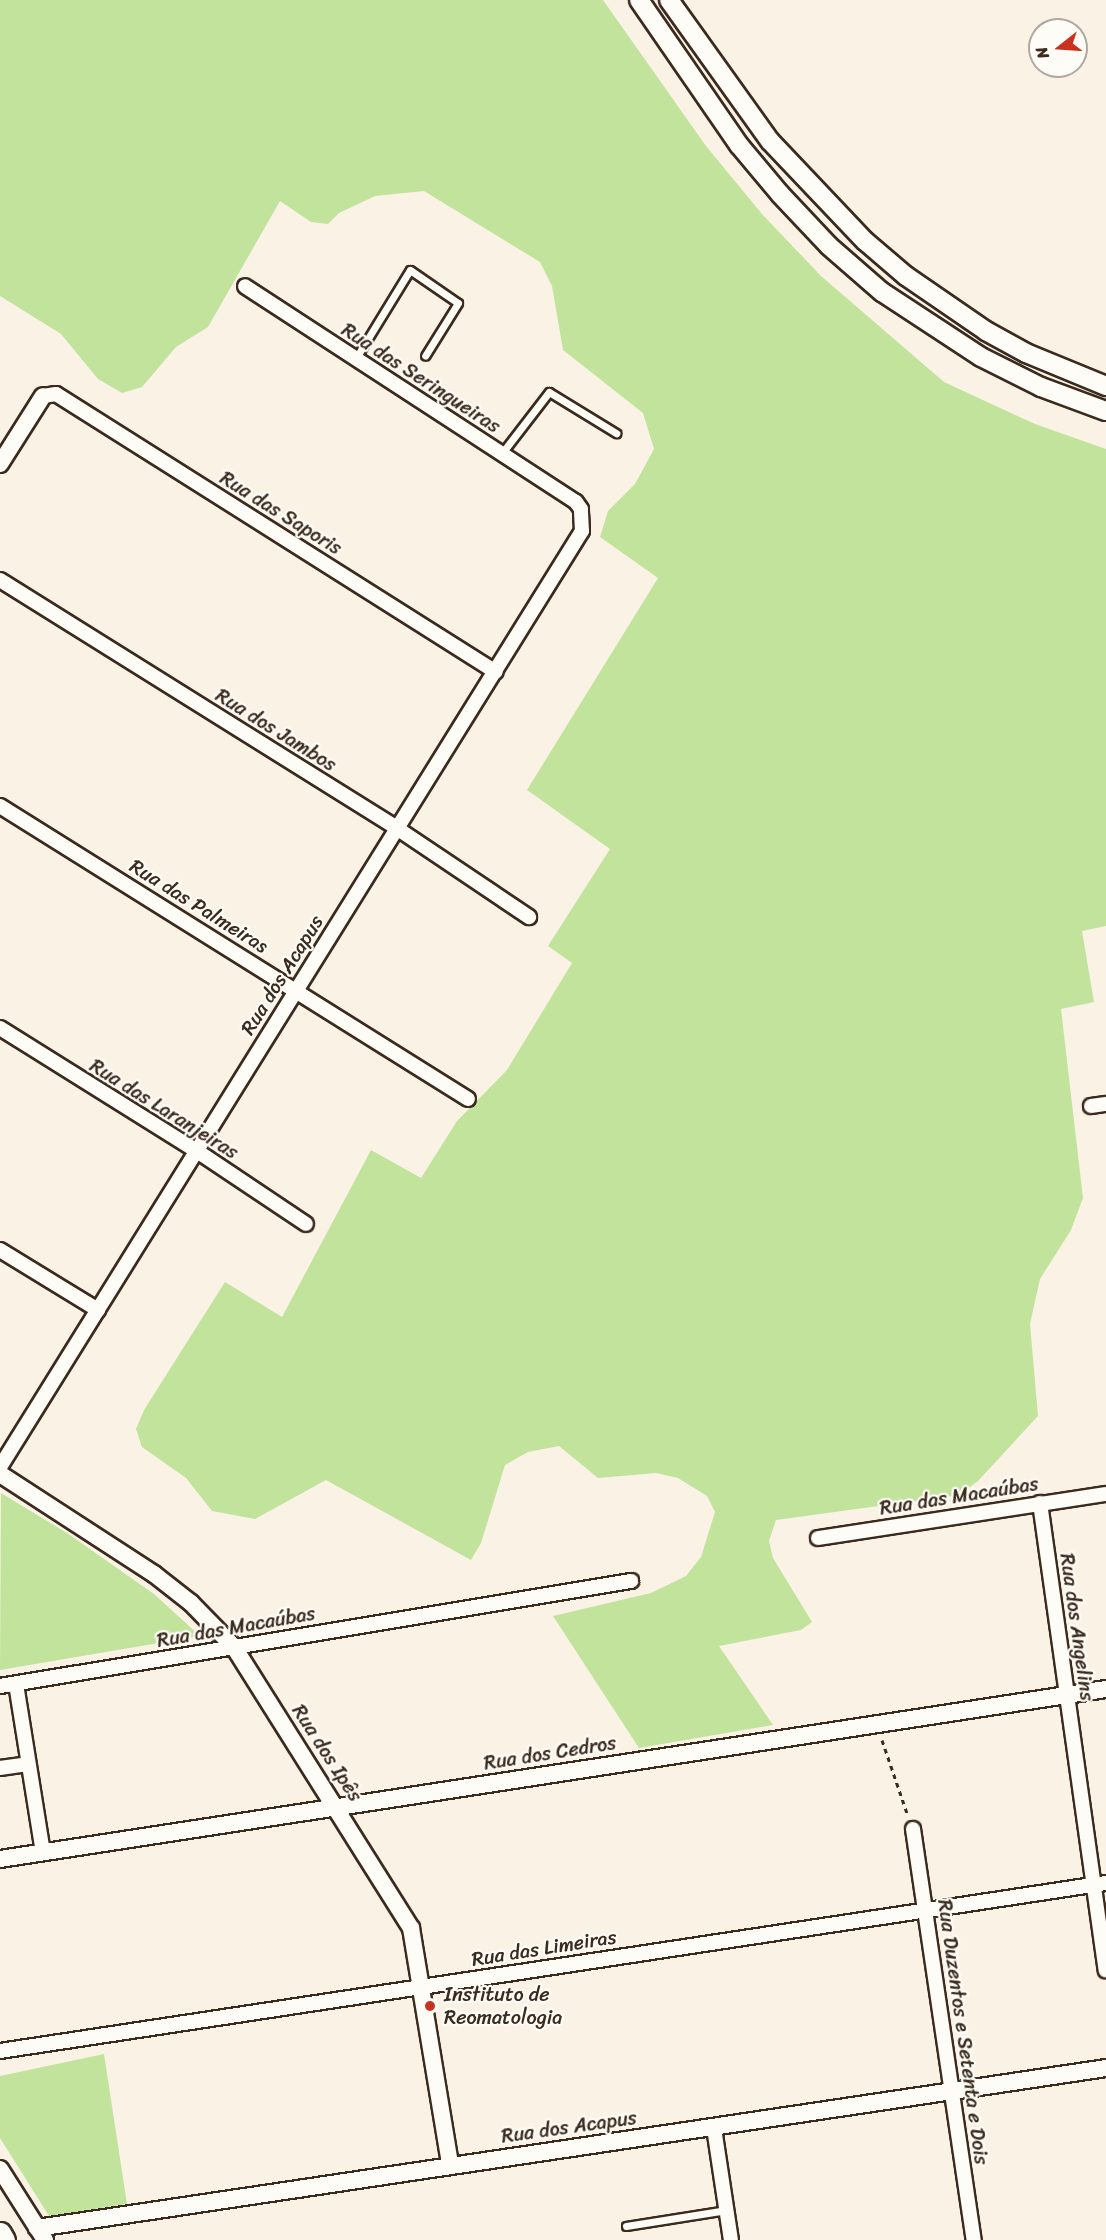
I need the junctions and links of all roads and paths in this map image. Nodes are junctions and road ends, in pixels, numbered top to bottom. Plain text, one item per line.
1 (639, 0) edge
2 (669, 0) edge
3 (245, 286) dead end
4 (425, 356) dead end
5 (356, 358) junction
6 (1106, 386) edge
7 (43, 396) joint
8 (1106, 411) edge
9 (616, 434) dead end
10 (502, 453) junction
11 (0, 464) edge
12 (576, 502) joint
13 (0, 580) edge
14 (496, 672) junction
15 (0, 806) edge
16 (398, 829) junction
17 (529, 917) dead end
18 (297, 990) junction
19 (0, 1029) edge
20 (468, 1099) dead end
21 (1106, 1104) edge
22 (1091, 1106) dead end
23 (197, 1151) junction
24 (306, 1224) dead end
25 (0, 1250) edge
26 (98, 1311) junction
27 (0, 1467) edge
28 (0, 1474) edge
29 (1106, 1494) edge
30 (1040, 1503) junction
31 (818, 1538) dead end
32 (631, 1581) dead end
33 (234, 1647) junction
34 (16, 1684) junction
35 (0, 1686) edge
36 (1106, 1689) edge
37 (1067, 1695) junction
38 (876, 1724) junction
39 (28, 1764) junction
40 (0, 1768) edge
41 (338, 1807) junction
42 (913, 1829) joint
43 (43, 1852) junction
44 (0, 1859) edge
45 (1100, 1884) edge
46 (926, 1911) junction
47 (1106, 1970) edge
48 (423, 1986) junction
49 (0, 2051) edge
50 (1106, 2068) edge
51 (952, 2093) junction
52 (714, 2128) junction
53 (450, 2164) junction
54 (0, 2169) edge
55 (727, 2210) junction
56 (626, 2226) dead end
57 (0, 2233) edge
58 (41, 2234) edge
59 (4, 2240) edge
60 (731, 2240) edge
61 (974, 2240) edge

1 - 8 main road
2 - 6 main road
3 - 5 street, Rua das Seringueiras
4 - 5 lane
5 - 10 street, Rua das Seringueiras
7 - 11 street
7 - 14 street, Rua das Saporis
9 - 10 lane
10 - 12 street, Rua das Seringueiras
12 - 14 street, Rua dos Acapus
13 - 16 street, Rua dos Jambos
14 - 16 street, Rua dos Acapus
15 - 18 street, Rua das Palmeiras
16 - 17 street, Rua dos Jambos
16 - 18 street, Rua dos Acapus
18 - 20 street, Rua das Palmeiras
18 - 23 street, Rua dos Acapus
19 - 23 street, Rua das Laranjeiras
21 - 22 street
23 - 24 street, Rua das Laranjeiras
23 - 26 street, Rua dos Acapus
25 - 26 street
26 - 27 street, Rua dos Acapus
28 - 33 street, Rua dos Ipês
29 - 30 street, Rua das Macaúbas
30 - 31 street, Rua das Macaúbas
30 - 37 street, Rua dos Angelins
32 - 33 street, Rua das Macaúbas
33 - 34 street, Rua das Macaúbas
33 - 41 street, Rua dos Ipês
34 - 35 street, Rua das Macaúbas
34 - 39 street
36 - 37 street, Rua dos Cedros
37 - 38 street, Rua dos Cedros
37 - 45 street, Rua dos Angelins
38 - 41 street, Rua dos Cedros
38 - 42 path
39 - 40 street
39 - 43 street
41 - 43 street, Rua dos Cedros
41 - 48 street, Rua dos Ipês
42 - 46 street, Rua Duzentos e Setenta e Dois
43 - 44 street, Rua dos Cedros
45 - 46 street, Rua das Limeiras
45 - 47 street, Rua dos Angelins
46 - 48 street, Rua das Limeiras
46 - 51 street, Rua Duzentos e Setenta e Dois
48 - 49 street, Rua das Limeiras
48 - 53 street, Rua dos Ipês
50 - 51 street, Rua dos Acapus
51 - 52 street, Rua dos Acapus
51 - 61 street, Rua Duzentos e Setenta e Dois
52 - 53 street, Rua dos Acapus
52 - 55 street
53 - 58 street, Rua dos Acapus
54 - 58 street
55 - 56 lane
55 - 60 street
57 - 59 main road

